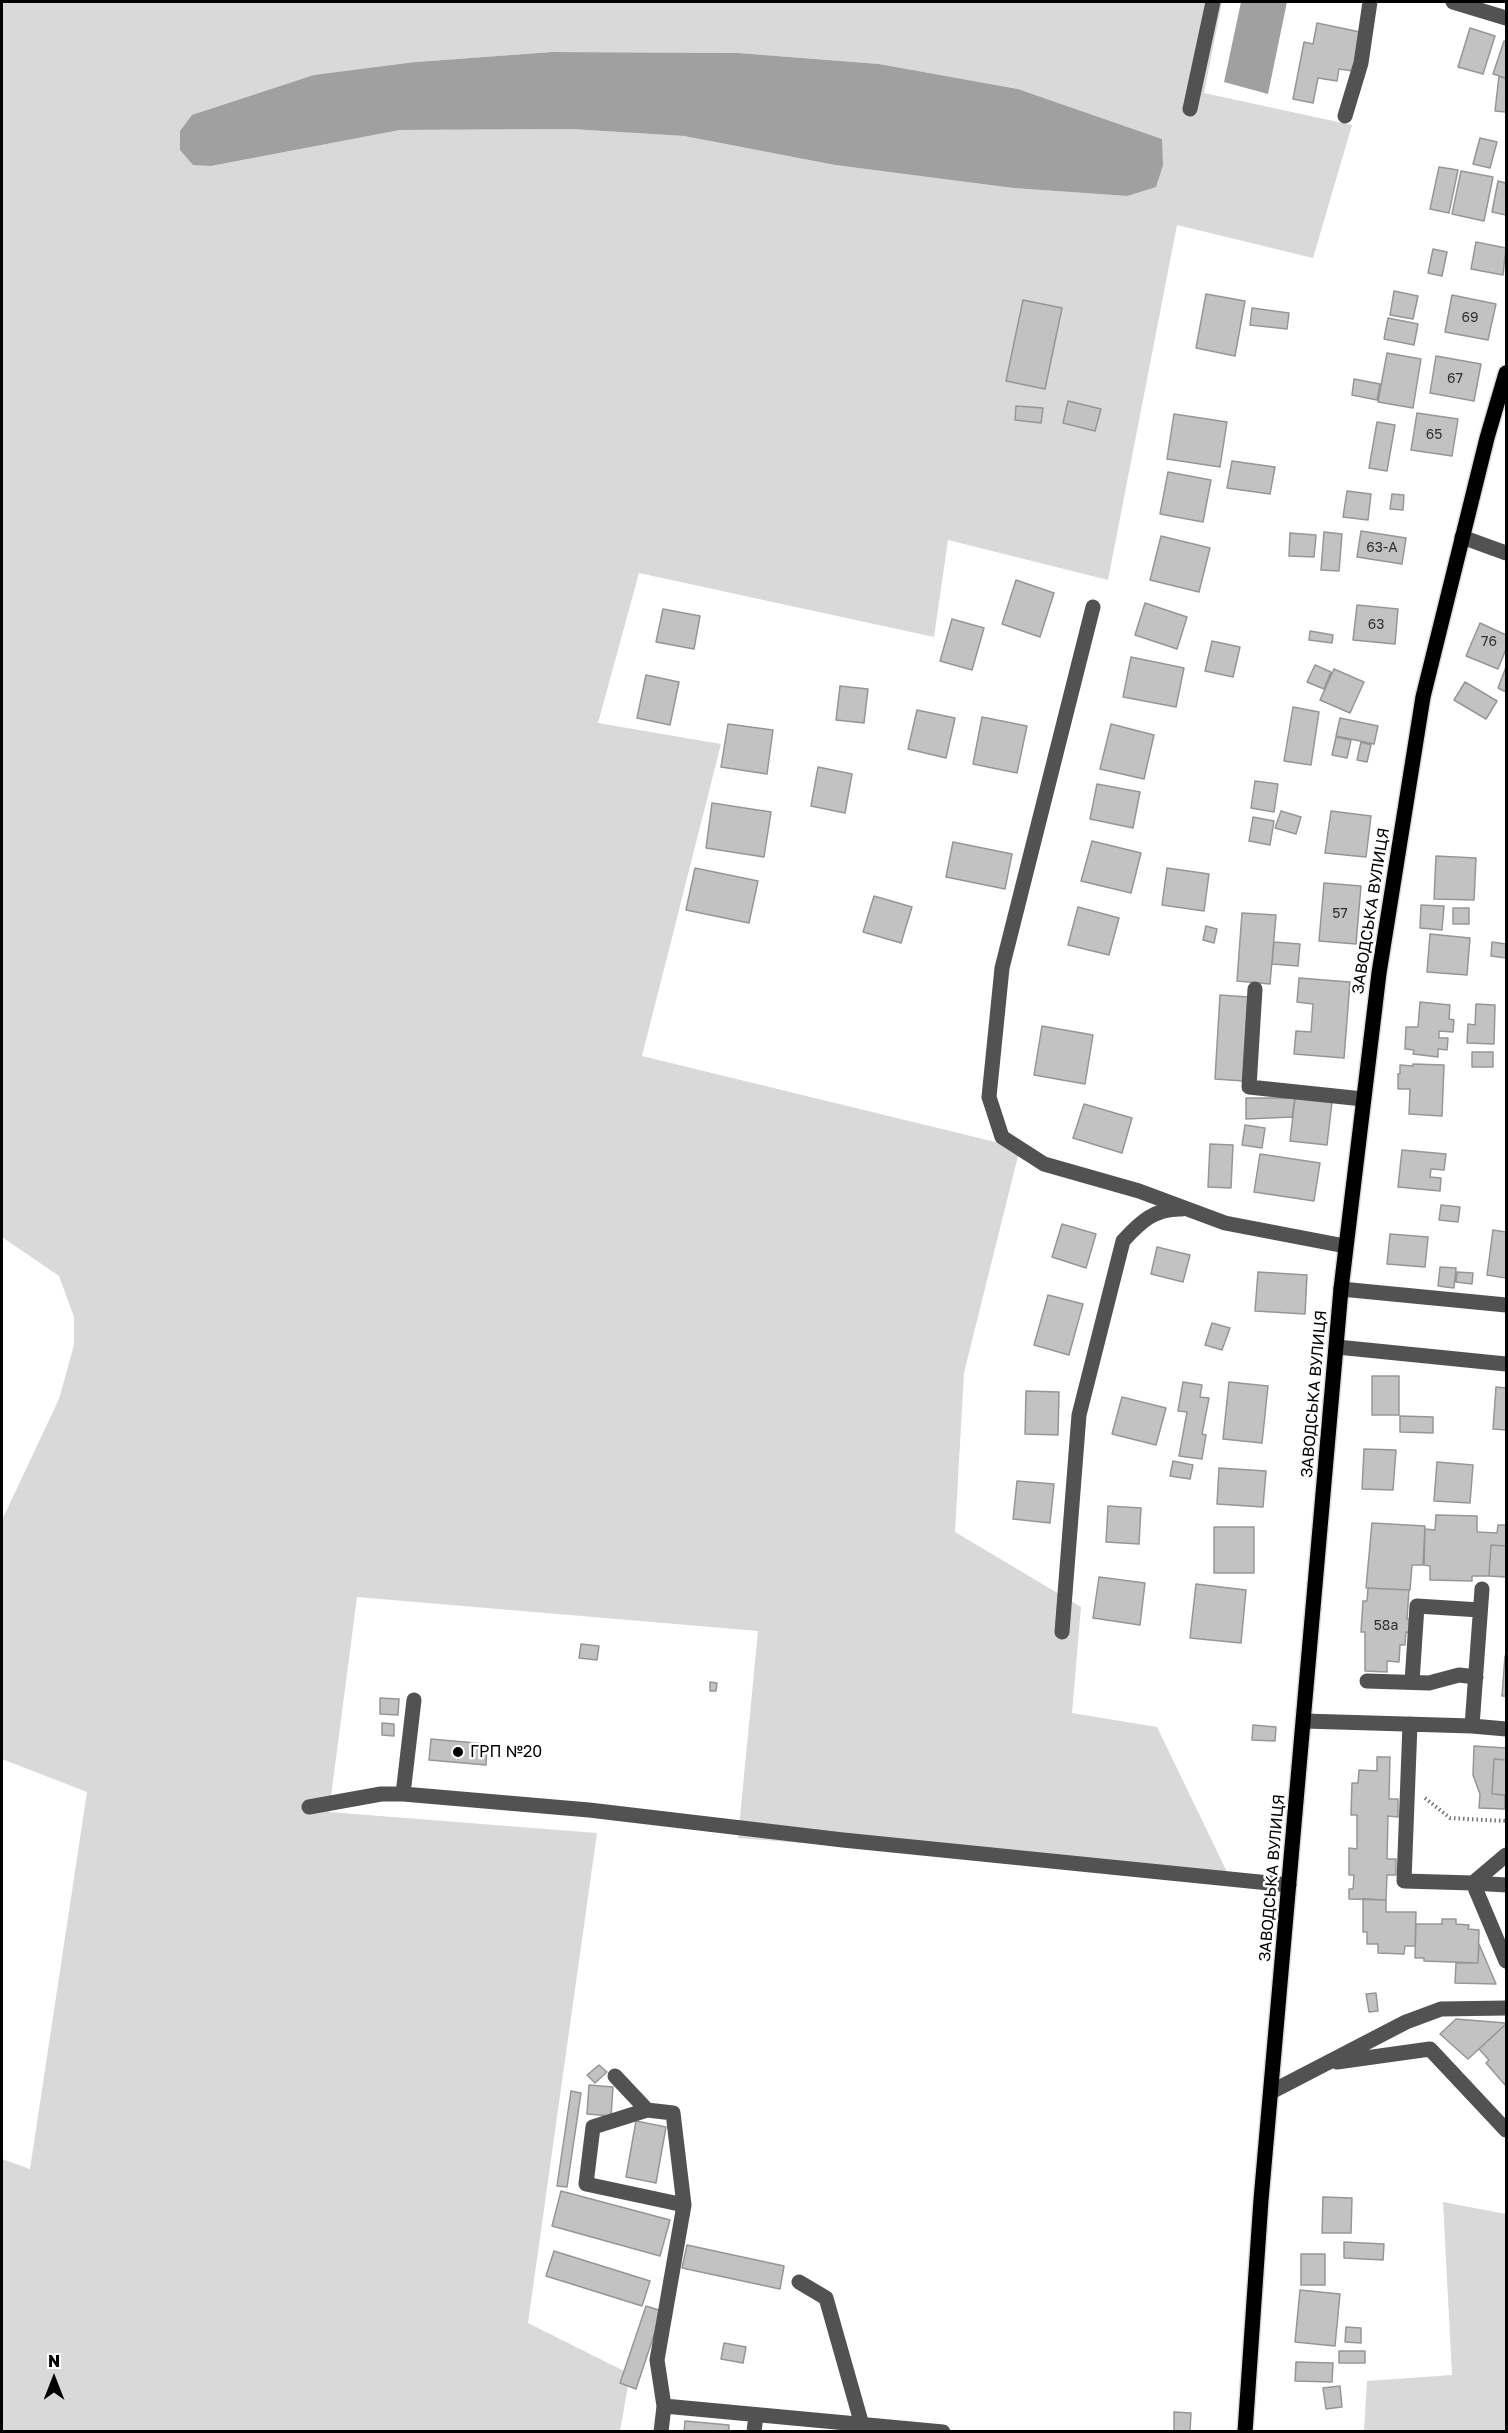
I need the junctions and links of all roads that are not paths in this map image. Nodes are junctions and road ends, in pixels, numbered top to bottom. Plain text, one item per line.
1 (1213, 2) edge
2 (1370, 2) edge
3 (1453, 2) edge
4 (1506, 18) edge
5 (1190, 109) dead end
6 (1345, 116) dead end
7 (1506, 373) edge
8 (1462, 537) junction
9 (1506, 553) edge
10 (1093, 607) dead end
11 (1255, 988) dead end
12 (1363, 1099) junction
13 (1194, 1210) junction
14 (1345, 1246) junction
15 (1341, 1289) junction
16 (1506, 1305) edge
17 (1337, 1347) junction
18 (1506, 1364) edge
19 (1482, 1589) dead end
20 (1480, 1610) junction
21 (1062, 1632) dead end
22 (1476, 1677) junction
23 (1367, 1681) dead end
24 (1412, 1682) junction
25 (414, 1700) dead end
26 (1304, 1721) junction
27 (1410, 1724) junction
28 (1473, 1726) junction
29 (1506, 1730) edge
30 (402, 1794) junction
31 (309, 1808) dead end
32 (1506, 1855) edge
33 (1473, 1883) junction
34 (1289, 1885) junction
35 (1506, 1885) edge
36 (1506, 1961) edge
37 (1506, 2008) edge
38 (1325, 2064) junction
39 (615, 2076) dead end
40 (1271, 2092) junction
41 (647, 2110) junction
42 (1506, 2130) edge
43 (684, 2205) junction
44 (799, 2282) dead end
45 (664, 2406) junction
46 (756, 2415) junction
47 (862, 2425) junction
48 (898, 2430) edge
49 (661, 2432) edge
50 (754, 2432) edge
51 (943, 2432) edge
52 (1245, 2432) edge

1 - 5 street
2 - 6 street
3 - 4 street
7 - 8 main road, ЗАВОДСЬКА ВУЛИЦЯ
8 - 9 street
8 - 12 main road, ЗАВОДСЬКА ВУЛИЦЯ
10 - 13 street
11 - 12 street
12 - 14 main road, ЗАВОДСЬКА ВУЛИЦЯ
13 - 14 street
13 - 21 street
14 - 15 main road, ЗАВОДСЬКА ВУЛИЦЯ
15 - 16 street
15 - 17 main road, ЗАВОДСЬКА ВУЛИЦЯ
17 - 18 street
17 - 26 main road, ЗАВОДСЬКА ВУЛИЦЯ
19 - 20 street
20 - 22 street
20 - 24 street
22 - 24 street
22 - 28 street
23 - 24 street
25 - 30 street
26 - 27 street
26 - 34 main road, ЗАВОДСЬКА ВУЛИЦЯ
27 - 28 street
27 - 33 street
28 - 29 street
30 - 31 street
30 - 34 street
32 - 33 street
33 - 35 street
33 - 36 street
34 - 40 main road, ЗАВОДСЬКА ВУЛИЦЯ
37 - 38 street
38 - 40 street
38 - 42 street
39 - 41 street
40 - 52 main road, ЗАВОДСЬКА ВУЛИЦЯ
41 - 43 street
41 - 43 street
43 - 45 street
44 - 47 street
45 - 46 street
45 - 49 street
46 - 47 street
46 - 50 street
47 - 48 street
48 - 51 street

